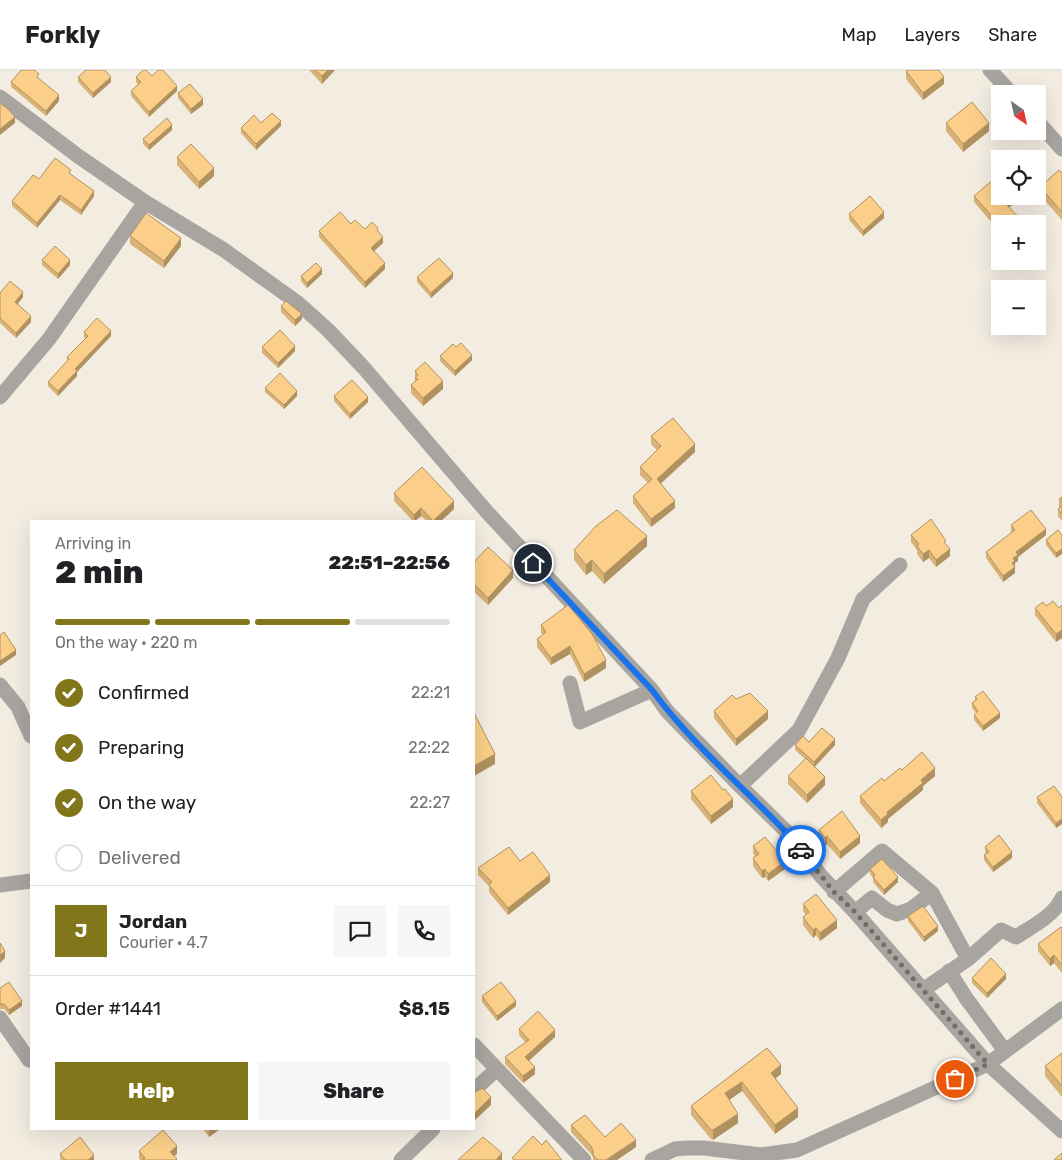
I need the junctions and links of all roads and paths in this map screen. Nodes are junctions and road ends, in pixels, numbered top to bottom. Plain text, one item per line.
1 (990, 70) edge
2 (1004, 85) edge
3 (0, 97) edge
4 (1046, 131) edge
5 (1062, 149) edge
6 (145, 202) junction
7 (0, 397) edge
8 (900, 566) dead end
9 (570, 683) dead end
10 (0, 685) edge
11 (652, 690) junction
12 (30, 734) edge
13 (740, 786) junction
14 (30, 881) edge
15 (0, 885) edge
16 (834, 892) junction
17 (932, 893) junction
18 (1062, 898) edge
19 (855, 912) junction
20 (968, 959) junction
21 (949, 971) junction
22 (923, 990) junction
23 (1062, 1009) edge
24 (0, 1018) edge
25 (475, 1046) edge
26 (1005, 1051) junction
27 (29, 1060) dead end
28 (988, 1064) junction
29 (497, 1069) junction
30 (475, 1089) edge
31 (432, 1130) edge
32 (1062, 1131) edge
33 (738, 1157) edge
34 (401, 1160) edge
35 (584, 1160) edge
36 (652, 1160) edge

1 - 2 street
3 - 6 street
4 - 5 street
6 - 7 street
6 - 11 street
8 - 13 street
9 - 11 street
10 - 12 street
11 - 13 street
13 - 16 street
14 - 15 street
16 - 17 street
16 - 19 street
17 - 19 street
17 - 20 street
18 - 20 street
19 - 22 street
20 - 21 street
21 - 22 street
21 - 26 street
22 - 28 street
23 - 26 street
24 - 27 street
25 - 29 street
26 - 28 street
28 - 32 street
28 - 33 street
29 - 30 street
29 - 35 street
31 - 34 street
33 - 36 street

